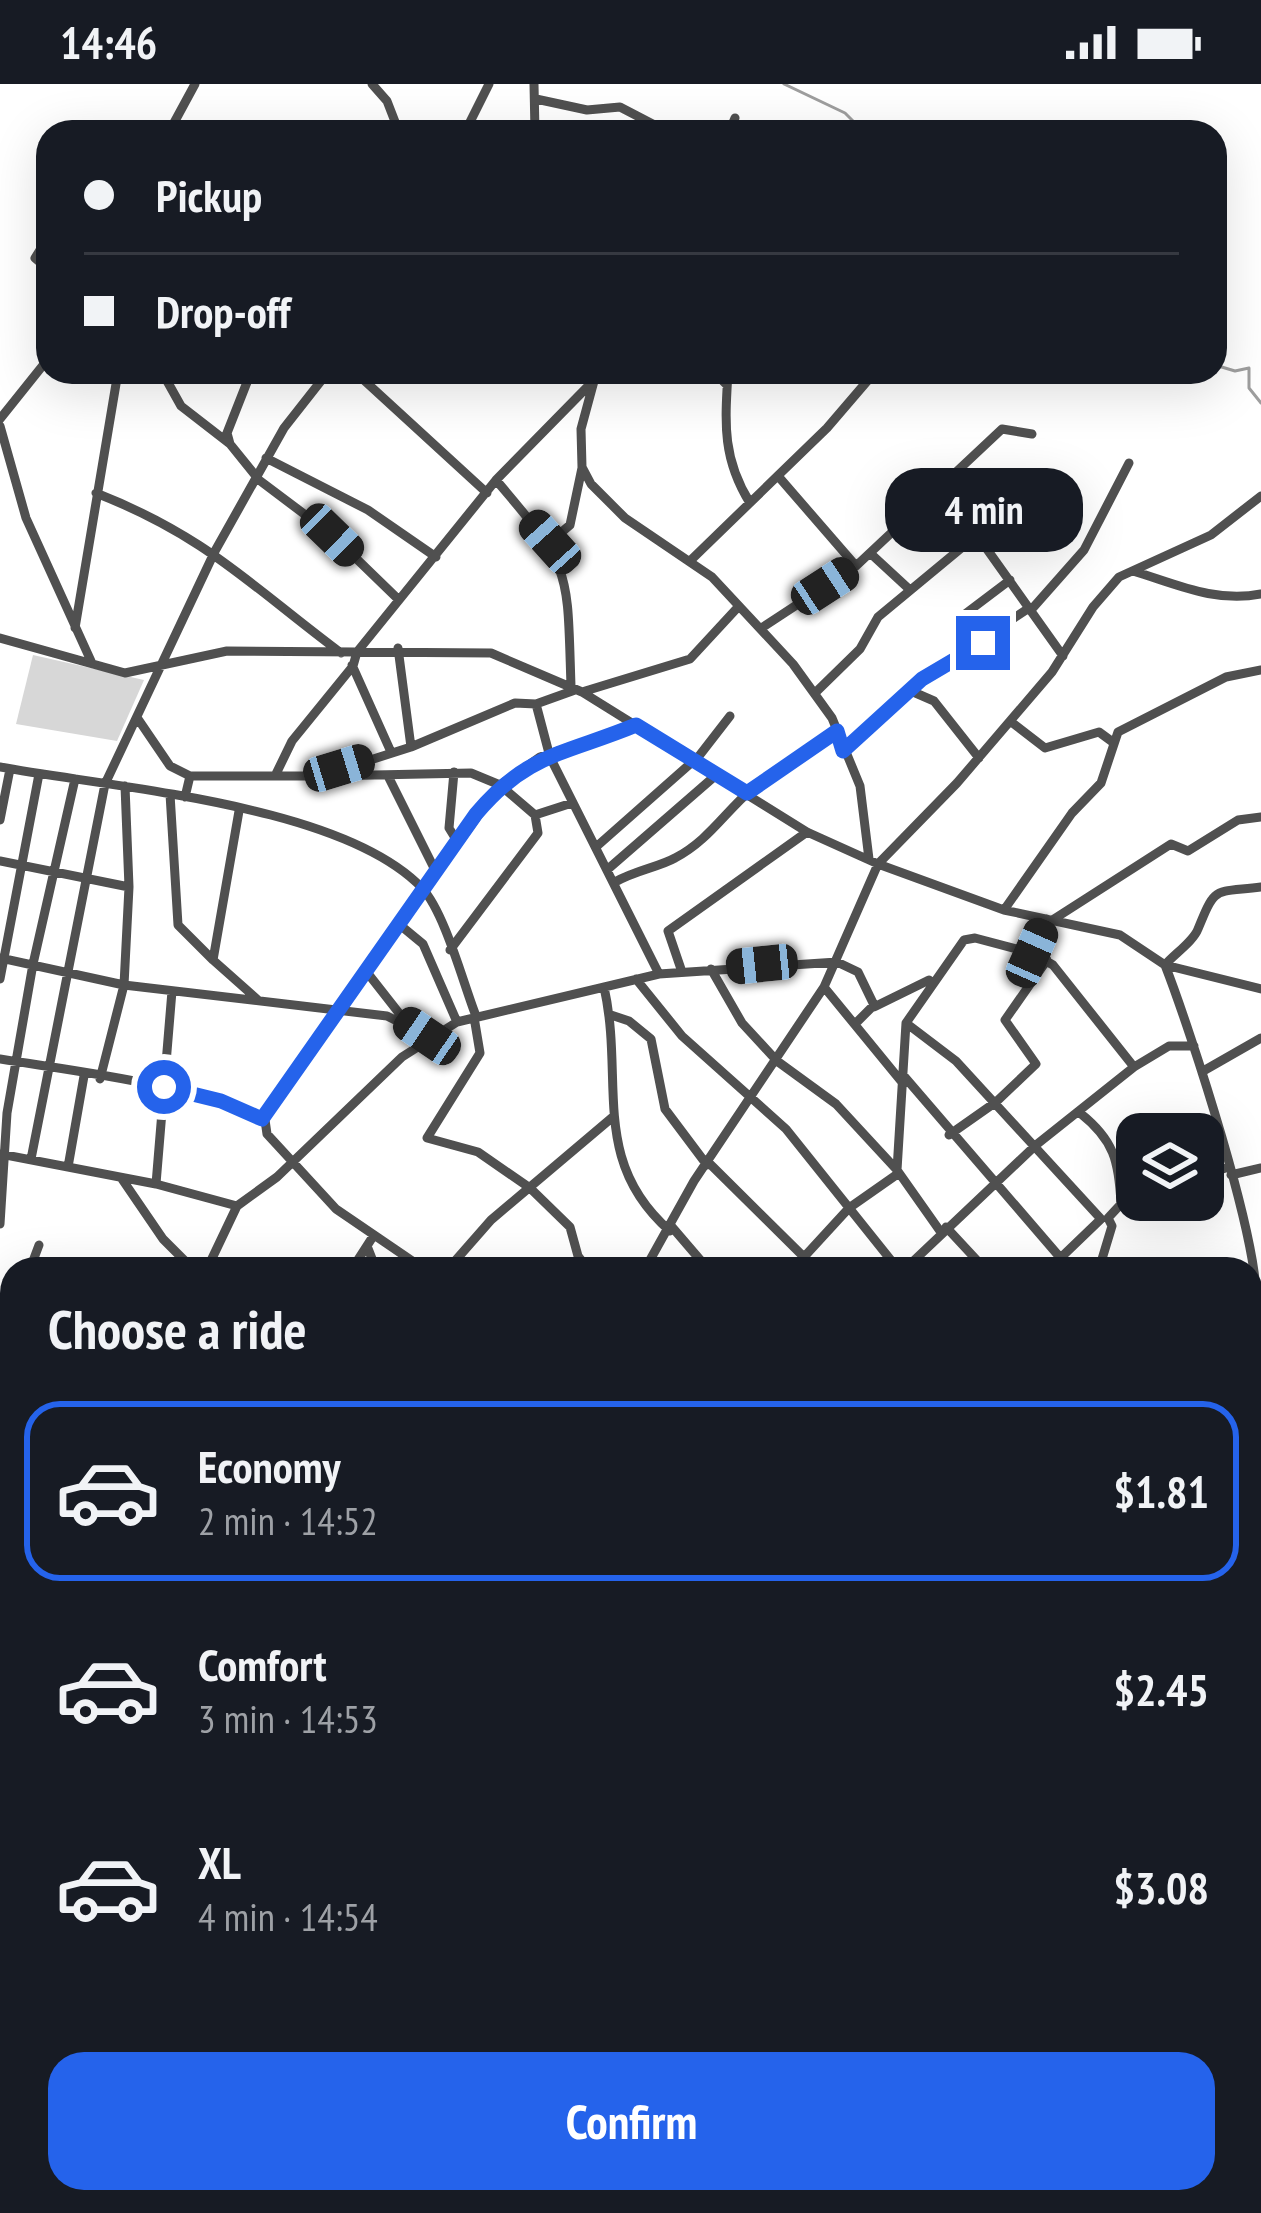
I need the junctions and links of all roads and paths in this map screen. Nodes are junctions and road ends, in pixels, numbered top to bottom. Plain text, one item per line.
1 (195, 84) edge
2 (372, 84) edge
3 (489, 84) edge
4 (534, 84) edge
5 (536, 99) junction
6 (176, 120) edge
7 (394, 120) edge
8 (471, 120) edge
9 (535, 120) edge
10 (646, 120) edge
11 (36, 375) edge
12 (116, 384) edge
13 (169, 384) edge
14 (245, 384) edge
15 (319, 384) edge
16 (368, 384) edge
17 (586, 384) edge
18 (592, 384) edge
19 (864, 384) edge
20 (727, 385) edge
21 (0, 423) edge
22 (1032, 434) dead end
23 (230, 444) junction
24 (266, 458) junction
25 (1129, 464) dead end
26 (582, 467) junction
27 (778, 476) junction
28 (259, 480) junction
29 (496, 480) junction
30 (942, 486) junction
31 (96, 493) junction
32 (487, 493) junction
33 (1261, 496) edge
34 (750, 502) junction
35 (977, 535) junction
36 (550, 542) junction
37 (215, 551) junction
38 (871, 553) junction
39 (436, 556) junction
40 (691, 560) junction
41 (856, 566) junction
42 (1132, 571) junction
43 (1010, 580) junction
44 (909, 589) junction
45 (1261, 594) edge
46 (400, 600) junction
47 (739, 606) junction
48 (1030, 609) junction
49 (965, 614) dead end
50 (764, 627) junction
51 (76, 633) junction
52 (0, 638) edge
53 (398, 649) junction
54 (357, 652) junction
55 (341, 653) junction
56 (1063, 656) junction
57 (74, 660) junction
58 (91, 661) junction
59 (353, 666) junction
60 (161, 668) junction
61 (1261, 670) edge
62 (576, 690) junction
63 (911, 691) junction
64 (814, 693) junction
65 (536, 704) junction
66 (730, 716) dead end
67 (138, 719) junction
68 (1010, 721) junction
69 (636, 725) junction
70 (837, 731) junction
71 (1114, 743) junction
72 (411, 747) junction
73 (843, 751) junction
74 (391, 752) junction
75 (550, 757) junction
76 (979, 758) junction
77 (692, 761) junction
78 (5, 768) edge
79 (454, 772) junction
80 (39, 774) junction
81 (190, 776) junction
82 (275, 776) junction
83 (320, 776) junction
84 (388, 776) junction
85 (715, 776) junction
86 (75, 778) junction
87 (105, 784) junction
88 (500, 785) junction
89 (125, 786) junction
90 (747, 793) junction
91 (170, 794) junction
92 (185, 796) junction
93 (572, 802) junction
94 (239, 811) junction
95 (535, 815) junction
96 (1261, 817) edge
97 (0, 820) edge
98 (807, 832) junction
99 (457, 841) junction
100 (596, 847) junction
101 (0, 861) edge
102 (873, 861) junction
103 (23, 865) junction
104 (608, 869) junction
105 (58, 871) junction
106 (436, 872) junction
107 (87, 878) junction
108 (615, 882) junction
109 (1261, 886) edge
110 (129, 887) junction
111 (424, 890) junction
112 (1004, 910) junction
113 (1051, 919) junction
114 (400, 925) junction
115 (450, 950) junction
116 (1032, 953) junction
117 (2, 958) edge
118 (213, 960) junction
119 (1047, 960) junction
120 (837, 962) junction
121 (33, 964) junction
122 (1165, 965) junction
123 (712, 969) junction
124 (366, 971) junction
125 (69, 972) junction
126 (682, 972) junction
127 (658, 974) junction
128 (934, 977) junction
129 (0, 979) edge
130 (636, 979) junction
131 (124, 985) junction
132 (604, 986) junction
133 (824, 987) junction
134 (1261, 989) edge
135 (172, 991) junction
136 (261, 1002) junction
137 (874, 1007) junction
138 (334, 1012) junction
139 (475, 1016) junction
140 (610, 1016) junction
141 (406, 1022) junction
142 (457, 1022) junction
143 (906, 1023) junction
144 (855, 1024) junction
145 (427, 1036) junction
146 (1261, 1039) edge
147 (1194, 1046) junction
148 (0, 1059) edge
149 (777, 1061) junction
150 (17, 1062) junction
151 (1134, 1067) junction
152 (49, 1070) junction
153 (1204, 1070) junction
154 (84, 1076) junction
155 (100, 1078) junction
156 (902, 1078) junction
157 (164, 1087) junction
158 (750, 1096) junction
159 (996, 1102) junction
160 (1080, 1113) junction
161 (614, 1116) junction
162 (262, 1119) junction
163 (949, 1135) junction
164 (1036, 1144) junction
165 (2, 1154) edge
166 (31, 1159) junction
167 (1116, 1159) edge
168 (294, 1160) junction
169 (708, 1164) junction
170 (68, 1167) junction
171 (1261, 1168) edge
172 (1230, 1171) junction
173 (898, 1172) junction
174 (1224, 1172) edge
175 (122, 1179) junction
176 (156, 1184) junction
177 (994, 1186) junction
178 (530, 1188) junction
179 (237, 1206) junction
180 (849, 1208) junction
181 (1116, 1208) edge
182 (1104, 1218) junction
183 (0, 1224) edge
184 (671, 1229) junction
185 (943, 1229) junction
186 (370, 1242) junction
187 (39, 1245) dead end
188 (35, 1257) edge
189 (182, 1257) edge
190 (213, 1257) edge
191 (360, 1257) edge
192 (373, 1257) edge
193 (400, 1257) edge
194 (459, 1257) edge
195 (583, 1257) edge
196 (653, 1257) edge
197 (697, 1257) edge
198 (805, 1257) edge
199 (807, 1257) edge
200 (892, 1257) edge
201 (914, 1257) edge
202 (972, 1257) edge
203 (1059, 1257) edge
204 (1061, 1257) edge
205 (1103, 1257) edge
206 (1255, 1257) edge

1 - 6 street
2 - 7 street
3 - 8 street
4 - 5 street
5 - 9 street
5 - 10 street
11 - 21 street
12 - 31 street
13 - 23 street
14 - 23 street
15 - 24 street
16 - 32 street
17 - 29 street
18 - 26 street
19 - 27 street
20 - 34 street
21 - 51 street
22 - 30 street
23 - 28 street
24 - 28 street
24 - 39 street
25 - 48 street
26 - 36 street
26 - 40 street
27 - 34 street
27 - 41 street
28 - 37 street
28 - 46 street
29 - 32 street
29 - 36 street
30 - 35 street
30 - 38 street
31 - 37 street
31 - 51 street
32 - 39 street
33 - 42 street
34 - 40 street
35 - 43 street
35 - 44 street
36 - 62 street
37 - 55 street
37 - 60 street
38 - 41 street
38 - 44 street
39 - 46 street
40 - 47 street
41 - 50 street
42 - 45 street
42 - 56 street
43 - 48 street
43 - 49 street
44 - 64 street
46 - 54 street
47 - 50 street
47 - 62 street
48 - 56 street
48 - 63 street
50 - 64 street
51 - 57 street
51 - 58 street
52 - 57 street
53 - 54 street
53 - 62 street
53 - 72 street
54 - 55 street
54 - 59 street
55 - 59 street
55 - 60 street
56 - 68 street
57 - 58 street
58 - 60 street
59 - 74 street
59 - 82 street
60 - 67 street
61 - 71 street
62 - 65 street
62 - 69 street
63 - 73 street
63 - 76 street
64 - 70 street
65 - 72 street
65 - 75 street
66 - 77 street
67 - 81 street
67 - 87 street
68 - 71 street
68 - 76 street
69 - 75 street
69 - 77 street
70 - 73 street
70 - 90 street
71 - 112 street
72 - 74 street
73 - 102 street
74 - 83 street
75 - 88 street
75 - 93 street
76 - 102 street
77 - 85 street
77 - 100 street
78 - 80 street
78 - 97 street
79 - 84 street
79 - 88 street
79 - 99 street
80 - 86 street
80 - 103 street
81 - 82 street
81 - 92 street
82 - 83 street
83 - 84 street
84 - 106 street
85 - 90 street
85 - 104 street
86 - 87 street
86 - 105 street
87 - 89 street
87 - 107 street
88 - 95 street
88 - 99 street
89 - 91 street
89 - 110 street
90 - 98 street
90 - 108 street
91 - 92 street
91 - 118 street
92 - 94 street
93 - 95 street
93 - 100 street
94 - 111 street
94 - 118 street
95 - 115 street
96 - 113 street
98 - 102 street
98 - 126 street
99 - 106 street
100 - 104 street
101 - 103 street
102 - 112 street
102 - 120 street
103 - 105 street
103 - 117 street
104 - 108 street
105 - 107 street
105 - 121 street
106 - 111 street
107 - 110 street
107 - 125 street
108 - 127 street
109 - 122 street
110 - 131 street
111 - 114 street
111 - 115 street
112 - 113 street
113 - 116 street
113 - 122 street
114 - 124 street
114 - 142 street
115 - 139 street
116 - 119 street
116 - 128 street
117 - 121 street
117 - 129 street
118 - 136 street
119 - 151 street
119 - 159 street
120 - 123 street
120 - 133 street
120 - 137 street
121 - 125 street
121 - 150 street
122 - 134 street
122 - 147 street
123 - 126 street
123 - 149 street
124 - 138 street
124 - 141 street
125 - 131 street
125 - 152 street
126 - 127 street
127 - 130 street
128 - 137 street
128 - 143 street
130 - 132 street
130 - 158 street
131 - 135 street
131 - 155 street
132 - 139 street
132 - 140 street
133 - 144 street
133 - 149 street
135 - 136 street
135 - 157 street
136 - 138 street
137 - 144 street
138 - 141 street
138 - 162 street
139 - 142 street
139 - 178 street
140 - 161 street
140 - 169 street
141 - 145 street
142 - 145 street
143 - 156 street
143 - 159 street
144 - 156 street
145 - 168 street
146 - 153 street
147 - 151 street
147 - 153 street
148 - 150 street
149 - 158 street
149 - 173 street
150 - 152 street
150 - 165 street
151 - 160 street
152 - 154 street
152 - 166 street
153 - 172 street
154 - 155 street
154 - 170 street
155 - 157 street
156 - 163 street
156 - 173 street
157 - 162 street
157 - 176 street
158 - 169 street
158 - 180 street
159 - 163 street
159 - 164 street
160 - 164 street
160 - 167 street
161 - 178 street
161 - 184 street
162 - 168 street
163 - 177 street
164 - 177 street
164 - 182 street
165 - 166 street
165 - 183 street
166 - 170 street
168 - 179 street
168 - 186 street
169 - 184 street
169 - 198 street
170 - 175 street
171 - 172 street
172 - 174 street
172 - 206 street
173 - 180 street
173 - 185 street
175 - 176 street
175 - 189 street
176 - 179 street
177 - 185 street
177 - 203 street
178 - 194 street
178 - 195 street
179 - 190 street
180 - 199 street
180 - 200 street
181 - 182 street
182 - 204 street
182 - 205 street
184 - 196 street
184 - 197 street
185 - 201 street
185 - 202 street
186 - 191 street
186 - 192 street
186 - 193 street
187 - 188 street

